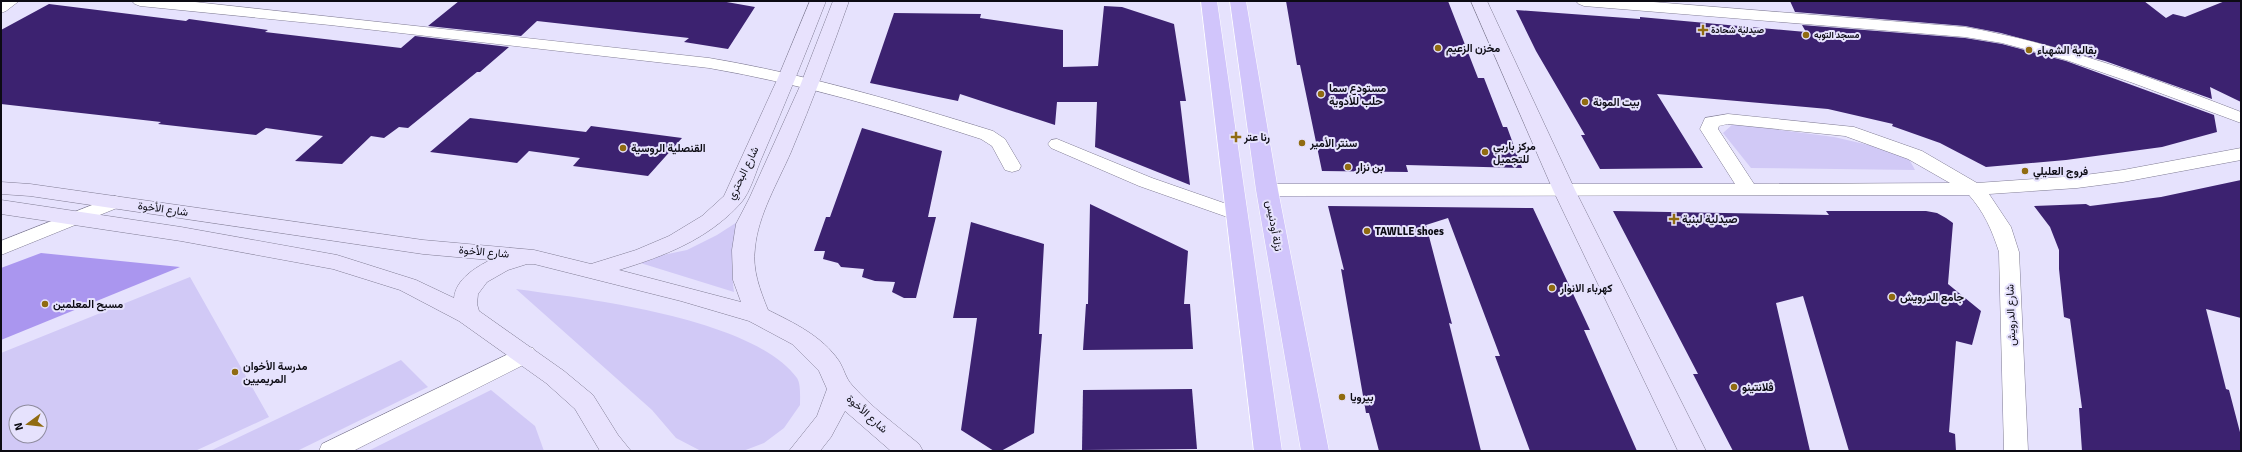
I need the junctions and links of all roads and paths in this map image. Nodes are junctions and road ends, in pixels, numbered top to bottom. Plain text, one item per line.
1 (11, 1) edge
2 (140, 1) edge
3 (818, 1) edge
4 (841, 1) edge
5 (1209, 1) edge
6 (1238, 1) edge
7 (1479, 1) edge
8 (1584, 1) edge
9 (1, 8) edge
10 (786, 80) junction
11 (809, 86) junction
12 (2241, 118) edge
13 (1057, 144) dead end
14 (2241, 154) edge
15 (1012, 166) dead end
16 (1, 188) edge
17 (1748, 189) junction
18 (1974, 189) junction
19 (1267, 190) junction
20 (1564, 190) junction
21 (115, 202) junction
22 (1, 207) edge
23 (1237, 214) junction
24 (80, 218) junction
25 (1, 249) edge
26 (534, 257) junction
27 (592, 271) junction
28 (468, 315) junction
29 (758, 315) junction
30 (525, 354) junction
31 (840, 389) junction
32 (598, 439) edge
33 (331, 451) edge
34 (617, 451) edge
35 (803, 451) edge
36 (909, 451) edge
37 (1268, 451) edge
38 (1315, 451) edge
39 (1692, 451) edge
40 (2016, 451) edge

1 - 9 street
2 - 10 street
3 - 10 main road, شارع البحتري
4 - 11 main road
5 - 23 main road
6 - 19 main road, نزلة أودنيس
7 - 20 main road
8 - 12 street
10 - 11 street
10 - 27 main road, شارع البحتري
11 - 15 street
11 - 29 main road
13 - 23 street
14 - 18 street
16 - 21 main road, شارع الأخوة
17 - 18 street
17 - 18 street, شارع الدرويش
17 - 20 street
18 - 40 street, شارع الدرويش
19 - 20 street
19 - 38 main road, نزلة أودنيس
20 - 39 main road
21 - 24 street
21 - 26 main road, شارع الأخوة
22 - 24 main road, شارع الأخوة
23 - 37 main road
24 - 25 street
24 - 28 main road, شارع الأخوة
26 - 27 main road, شارع الأخوة
26 - 28 main road
27 - 29 main road, شارع الأخوة
28 - 30 main road, شارع الأخوة
29 - 31 main road, شارع الأخوة
30 - 32 main road, شارع الأخوة
30 - 33 street
31 - 35 main road
31 - 36 main road, شارع الأخوة
32 - 34 main road, شارع الأخوة

